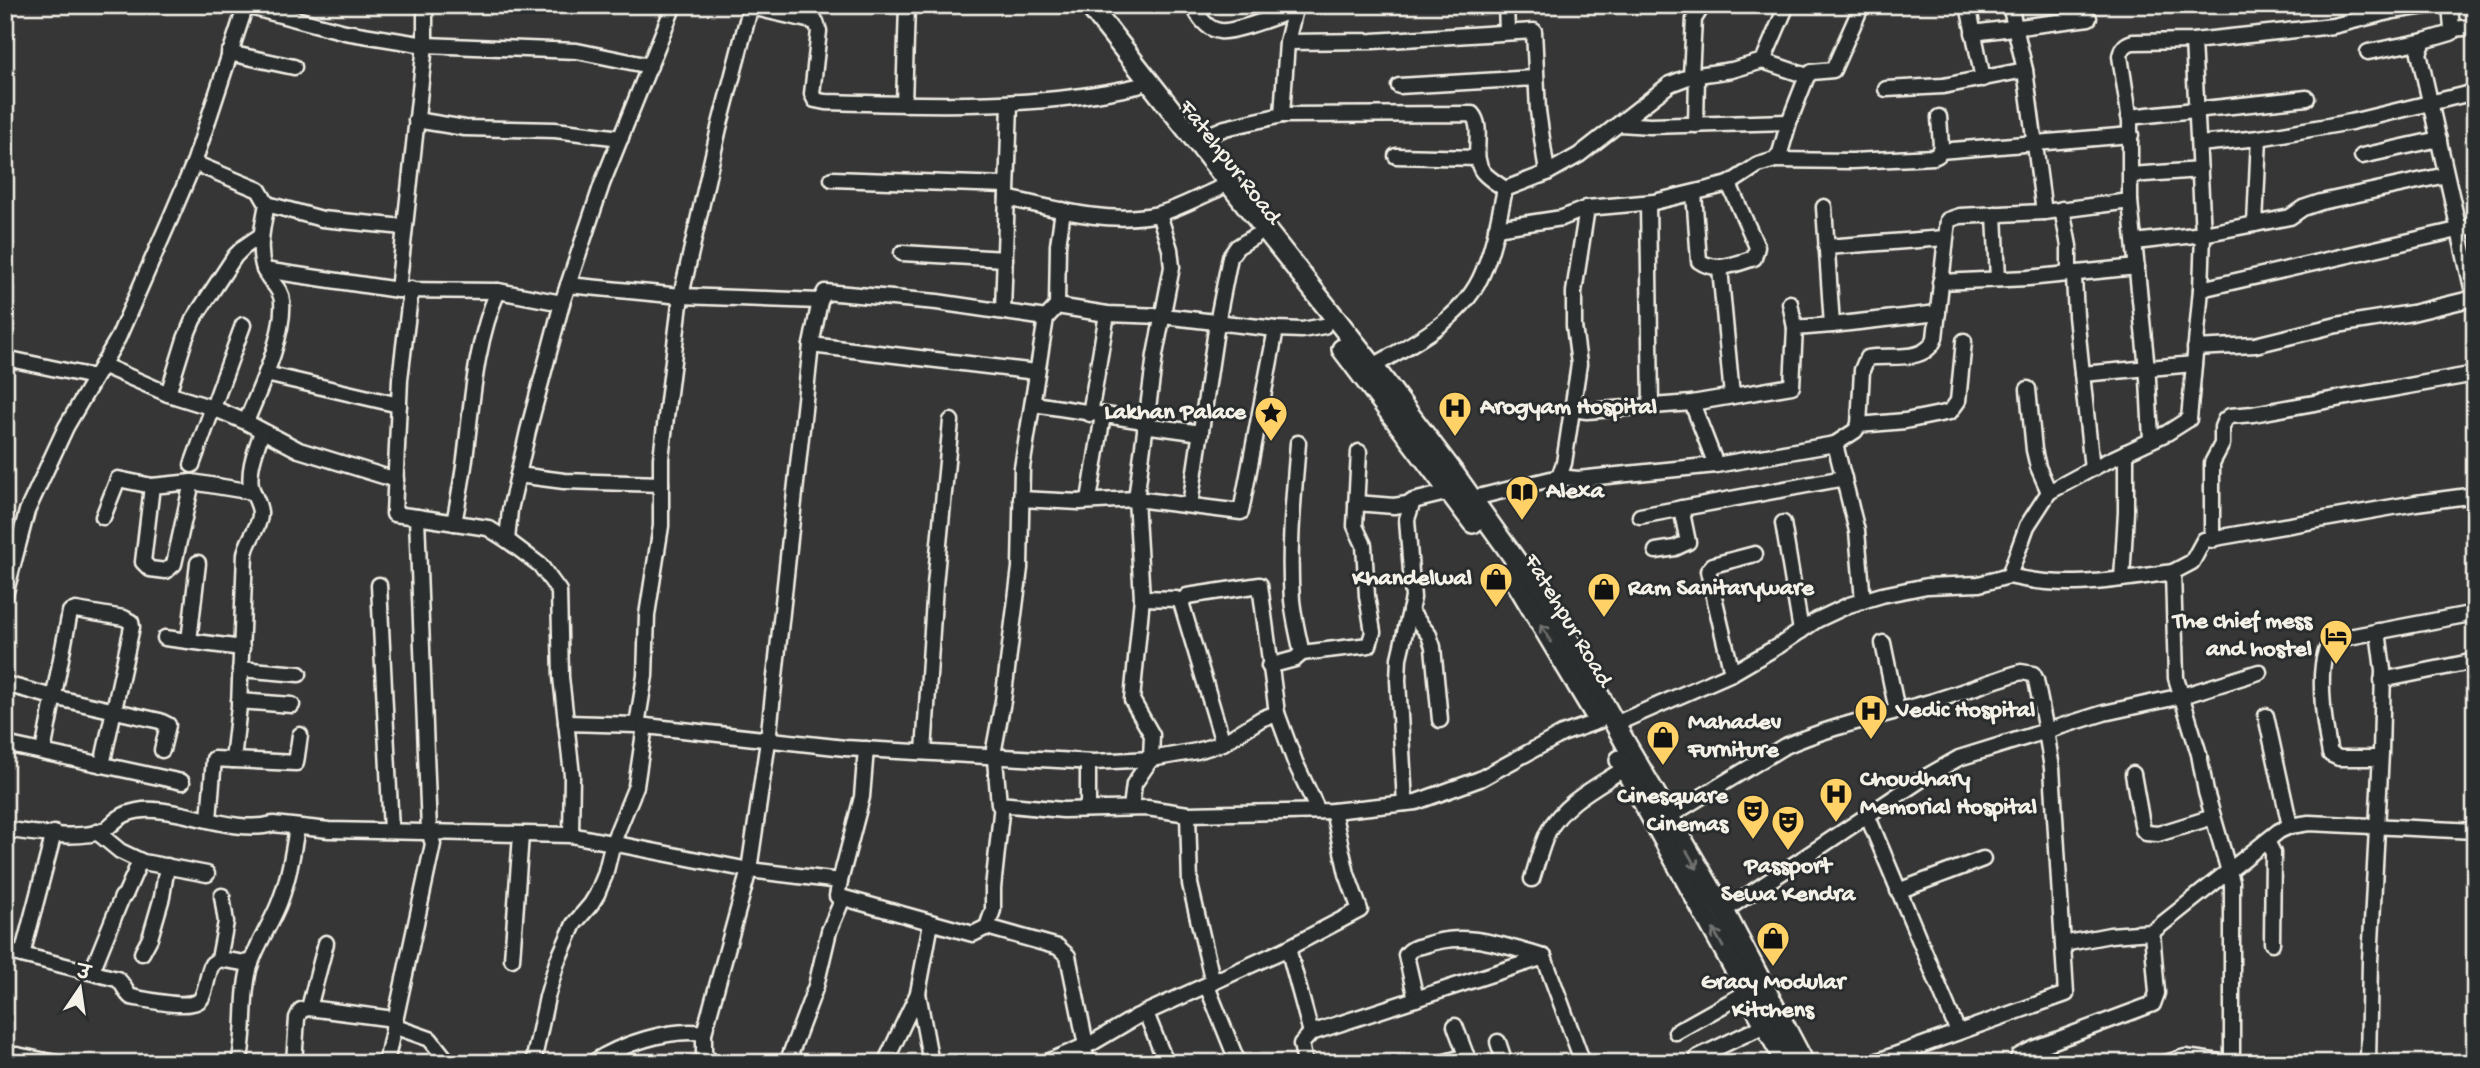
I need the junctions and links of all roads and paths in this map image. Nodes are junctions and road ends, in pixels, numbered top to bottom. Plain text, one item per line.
1 (425, 5) edge
2 (674, 5) edge
3 (907, 5) edge
4 (1076, 5) edge
5 (1089, 5) edge
6 (1193, 5) edge
7 (1506, 5) edge
8 (1703, 5) edge
9 (1787, 5) edge
10 (1862, 5) edge
11 (1968, 5) edge
12 (2010, 5) edge
13 (2432, 5) edge
14 (2450, 5) edge
15 (246, 6) edge
16 (751, 6) edge
17 (1295, 8) edge
18 (2089, 18) dead end
19 (2015, 26) junction
20 (2475, 27) edge
21 (2452, 29) junction
22 (1507, 31) junction
23 (1973, 33) junction
24 (2193, 41) junction
25 (2424, 41) junction
26 (1287, 42) junction
27 (425, 45) junction
28 (2368, 52) dead end
29 (229, 53) junction
30 (1763, 61) junction
31 (650, 66) junction
32 (294, 67) dead end
33 (2025, 70) junction
34 (1694, 75) junction
35 (1807, 76) junction
36 (1535, 78) junction
37 (1983, 79) junction
38 (1139, 86) junction
39 (1399, 86) dead end
40 (1886, 89) dead end
41 (2475, 97) edge
42 (2307, 98) dead end
43 (2431, 101) junction
44 (904, 104) junction
45 (1010, 104) junction
46 (2197, 110) junction
47 (1282, 115) junction
48 (1168, 117) junction
49 (1939, 117) dead end
50 (2129, 117) junction
51 (415, 120) junction
52 (1789, 122) junction
53 (1620, 124) junction
54 (1696, 125) junction
55 (2131, 135) junction
56 (621, 138) junction
57 (2259, 138) junction
58 (2440, 139) junction
59 (1194, 141) junction
60 (2034, 142) junction
61 (2199, 144) junction
62 (1940, 151) junction
63 (1396, 156) dead end
64 (2361, 156) dead end
65 (1477, 158) junction
66 (1775, 160) junction
67 (194, 163) junction
68 (2200, 170) junction
69 (1547, 173) junction
70 (2131, 175) junction
71 (2446, 175) junction
72 (832, 179) dead end
73 (1729, 184) junction
74 (1218, 189) junction
75 (1506, 189) junction
76 (1006, 192) junction
77 (1694, 193) junction
78 (2130, 201) junction
79 (1648, 203) junction
80 (267, 204) junction
81 (1824, 207) dead end
82 (1587, 208) junction
83 (2062, 209) junction
84 (1063, 210) junction
85 (2044, 212) junction
86 (1159, 214) junction
87 (1996, 214) junction
88 (2255, 223) junction
89 (2475, 226) edge
90 (404, 227) junction
91 (1496, 228) junction
92 (2457, 229) junction
93 (2203, 234) junction
94 (260, 236) junction
95 (1255, 236) junction
96 (1945, 238) junction
97 (2135, 242) junction
98 (1826, 247) junction
99 (902, 253) dead end
100 (1005, 259) junction
101 (2137, 267) junction
102 (1720, 268) junction
103 (264, 270) junction
104 (2072, 275) junction
105 (1998, 279) junction
106 (1940, 282) junction
107 (568, 285) junction
108 (2201, 289) junction
109 (405, 290) junction
110 (498, 291) junction
111 (681, 296) junction
112 (2475, 300) edge
113 (820, 301) junction
114 (562, 303) junction
115 (1790, 303) dead end
116 (1057, 306) junction
117 (1003, 311) junction
118 (1938, 313) junction
119 (1107, 314) junction
120 (1163, 316) junction
121 (1046, 318) junction
122 (1217, 323) junction
123 (243, 325) dead end
124 (1832, 325) junction
125 (1324, 326) junction
126 (1795, 328) junction
127 (1276, 330) junction
128 (1964, 341) dead end
129 (811, 345) junction
130 (2195, 348) junction
131 (5, 358) edge
132 (2194, 364) junction
133 (2147, 369) junction
134 (1367, 370) junction
135 (98, 371) junction
136 (1036, 372) junction
137 (266, 374) junction
138 (2082, 374) junction
139 (2475, 374) edge
140 (2028, 389) dead end
141 (168, 394) junction
142 (1732, 396) junction
143 (1692, 403) junction
144 (1034, 404) junction
145 (399, 405) junction
146 (1651, 405) junction
147 (213, 408) junction
148 (1571, 409) junction
149 (1097, 414) junction
150 (951, 421) dead end
151 (246, 422) junction
152 (1144, 423) junction
153 (1859, 425) junction
154 (262, 431) junction
155 (1201, 433) junction
156 (2151, 440) junction
157 (1298, 443) dead end
158 (1835, 444) junction
159 (1359, 452) dead end
160 (2126, 452) junction
161 (192, 465) dead end
162 (1716, 465) junction
163 (2092, 469) junction
164 (518, 475) junction
165 (1559, 477) junction
166 (1844, 478) junction
167 (396, 480) junction
168 (192, 482) junction
169 (661, 484) junction
170 (152, 486) junction
171 (253, 492) junction
172 (2049, 492) junction
173 (2475, 495) edge
174 (1460, 497) junction
175 (1021, 499) junction
176 (1136, 499) junction
177 (1079, 502) junction
178 (1356, 503) junction
179 (1413, 503) junction
180 (1190, 505) junction
181 (1681, 508) junction
182 (1640, 516) dead end
183 (103, 517) dead end
184 (417, 517) junction
185 (454, 523) junction
186 (1783, 523) dead end
187 (507, 540) junction
188 (2212, 540) junction
189 (1656, 551) dead end
190 (1755, 554) dead end
191 (198, 564) dead end
192 (2173, 572) junction
193 (2009, 576) junction
194 (2122, 579) junction
195 (379, 585) dead end
196 (5, 595) edge
197 (1142, 598) junction
198 (1863, 601) junction
199 (1181, 602) junction
200 (1410, 611) junction
201 (2475, 613) edge
202 (1801, 631) junction
203 (2378, 631) junction
204 (165, 638) dead end
205 (189, 641) junction
206 (1883, 643) dead end
207 (242, 648) junction
208 (1301, 653) junction
209 (2475, 661) edge
210 (1269, 666) junction
211 (240, 669) junction
212 (2259, 672) dead end
213 (1732, 673) junction
214 (299, 674) dead end
215 (2382, 680) junction
216 (5, 684) edge
217 (2182, 696) junction
218 (53, 697) junction
219 (239, 701) junction
220 (292, 705) dead end
221 (114, 710) junction
222 (1897, 711) junction
223 (1277, 713) junction
224 (2266, 716) dead end
225 (1440, 720) dead end
226 (566, 723) junction
227 (1607, 723) junction
228 (641, 726) junction
229 (2046, 731) junction
230 (300, 735) dead end
231 (768, 741) junction
232 (1223, 743) junction
233 (5, 744) edge
234 (866, 749) junction
235 (162, 750) dead end
236 (43, 752) junction
237 (924, 752) junction
238 (995, 756) junction
239 (1151, 758) junction
240 (2380, 758) junction
241 (233, 760) junction
242 (1088, 762) junction
243 (102, 765) junction
244 (1625, 768) junction
245 (2133, 774) dead end
246 (181, 782) dead end
247 (1405, 803) junction
248 (1002, 804) junction
249 (1131, 808) junction
250 (1088, 809) junction
251 (1325, 811) junction
252 (1188, 814) junction
253 (1668, 817) junction
254 (1868, 817) junction
255 (2213, 817) junction
256 (209, 819) junction
257 (2290, 826) junction
258 (297, 827) junction
259 (2376, 827) junction
260 (5, 829) edge
261 (391, 831) junction
262 (429, 831) junction
263 (2475, 831) edge
264 (97, 832) junction
265 (54, 833) junction
266 (521, 835) junction
267 (571, 835) junction
268 (2267, 841) junction
269 (613, 842) junction
270 (1983, 859) dead end
271 (140, 860) junction
272 (167, 866) junction
273 (749, 870) junction
274 (2228, 870) junction
275 (207, 874) dead end
276 (1532, 879) dead end
277 (840, 881) junction
278 (1898, 891) junction
279 (222, 896) dead end
280 (842, 898) junction
281 (1724, 911) junction
282 (931, 923) junction
283 (987, 927) junction
284 (2152, 932) junction
285 (326, 943) dead end
286 (2272, 943) dead end
287 (2063, 944) junction
288 (1288, 948) junction
289 (142, 953) dead end
290 (5, 955) edge
291 (22, 955) junction
292 (1544, 957) junction
293 (219, 959) junction
294 (512, 959) dead end
295 (251, 964) junction
296 (92, 971) junction
297 (1210, 984) junction
298 (1747, 992) junction
299 (918, 993) junction
300 (1416, 999) junction
301 (309, 1008) junction
302 (1146, 1013) junction
303 (393, 1023) junction
304 (1765, 1025) junction
305 (1455, 1026) dead end
306 (1676, 1032) dead end
307 (1958, 1032) junction
308 (704, 1033) junction
309 (1311, 1033) junction
310 (1498, 1042) dead end
311 (1084, 1046) junction
312 (1698, 1057) dead end
313 (1468, 1059) edge
314 (15, 1063) edge
315 (56, 1063) edge
316 (239, 1063) edge
317 (294, 1063) edge
318 (386, 1063) edge
319 (449, 1063) edge
320 (533, 1063) edge
321 (592, 1063) edge
322 (713, 1063) edge
323 (787, 1063) edge
324 (885, 1063) edge
325 (931, 1063) edge
326 (1045, 1063) edge
327 (1089, 1063) edge
328 (1166, 1063) edge
329 (1238, 1063) edge
330 (1305, 1063) edge
331 (1442, 1063) edge
332 (1505, 1063) edge
333 (1583, 1063) edge
334 (1786, 1063) edge
335 (1804, 1063) edge
336 (1872, 1063) edge
337 (2017, 1063) edge
338 (2165, 1063) edge
339 (2230, 1063) edge
340 (2368, 1063) edge

1 - 27 street
2 - 31 street
3 - 44 street
4 - 38 street, Fatehpur Road
5 - 48 street
6 - 17 street
7 - 22 street
8 - 34 street
9 - 30 street
10 - 35 street
11 - 23 street
12 - 19 street
13 - 24 street
14 - 21 street
15 - 27 street
15 - 29 street
16 - 44 street
16 - 111 street
17 - 26 street
18 - 19 street
19 - 23 street
19 - 33 street
20 - 21 street
21 - 25 street
22 - 26 street
22 - 36 street
23 - 37 street
24 - 46 street
24 - 50 street
25 - 28 street
25 - 43 street
26 - 47 street
27 - 31 street
27 - 51 street
29 - 32 street
29 - 67 street
30 - 34 street
30 - 35 street
31 - 56 street
33 - 37 street
33 - 60 street
34 - 53 street
34 - 54 street
35 - 52 street
36 - 39 street
36 - 69 street
37 - 40 street
38 - 45 street
38 - 48 street, Fatehpur Road
41 - 43 street
42 - 46 street
43 - 57 street
43 - 58 street
44 - 45 street
45 - 76 street
46 - 50 street
46 - 61 street
47 - 59 street
47 - 65 street
48 - 59 street
48 - 74 street, Fatehpur Road
49 - 62 street
50 - 55 street
51 - 56 street
51 - 90 street
52 - 54 street
52 - 66 street
53 - 54 street
53 - 69 street
55 - 60 street
55 - 70 street
56 - 107 street
57 - 61 street
57 - 88 street
58 - 64 street
58 - 71 street
59 - 134 street
60 - 62 street
60 - 85 street
61 - 68 street
62 - 66 street
63 - 65 street
65 - 75 street
66 - 73 street
67 - 80 street
67 - 135 street
68 - 70 street
68 - 93 street
69 - 75 street
70 - 78 street
71 - 88 street
71 - 92 street
72 - 76 street
73 - 77 street
73 - 102 street
74 - 86 street
74 - 95 street, Fatehpur Road
75 - 91 street
76 - 84 street
76 - 100 street
77 - 79 street
77 - 102 street
78 - 83 street
78 - 97 street
79 - 82 street
79 - 146 street
80 - 90 street
80 - 94 street
81 - 98 street
82 - 91 street
82 - 148 street
83 - 85 street
83 - 104 street
84 - 86 street
84 - 116 street
85 - 87 street
86 - 120 street
87 - 96 street
87 - 105 street
88 - 93 street
89 - 92 street
90 - 109 street
91 - 134 street
92 - 108 street
92 - 112 street
93 - 97 street
93 - 108 street
94 - 103 street
94 - 141 street
95 - 122 street
95 - 125 street, Fatehpur Road
96 - 98 street
96 - 106 street
97 - 101 street
98 - 124 street
99 - 100 street
100 - 117 street
101 - 104 street
101 - 133 street
102 - 142 street
103 - 109 street
103 - 137 street
104 - 105 street
104 - 138 street
105 - 106 street
106 - 118 street
107 - 111 street
107 - 114 street
108 - 130 street
109 - 110 street
109 - 145 street
110 - 114 street
110 - 185 street
111 - 113 street
111 - 169 street
112 - 130 street
113 - 117 street
113 - 129 street
114 - 164 street
115 - 126 street
116 - 119 street
116 - 121 street
117 - 121 street
118 - 124 street
118 - 153 street
119 - 120 street
119 - 149 street
120 - 122 street
120 - 152 street
121 - 136 street
122 - 127 street
122 - 155 street
123 - 147 street
124 - 126 street
125 - 127 street
125 - 134 street, Fatehpur Road
126 - 142 street
127 - 180 street
128 - 153 street
129 - 136 street
129 - 231 street
130 - 132 street
131 - 135 street
132 - 133 street
132 - 156 street
133 - 138 street
133 - 156 street
134 - 174 street, Fatehpur Road
135 - 141 street
135 - 196 street
136 - 144 street
137 - 145 street
137 - 151 street
138 - 163 street
139 - 188 street
140 - 172 street
141 - 147 street
142 - 143 street
143 - 146 street
143 - 162 street
144 - 149 street
144 - 175 street
145 - 167 street
146 - 148 street
147 - 151 street
147 - 161 street
148 - 165 street
149 - 152 street
149 - 177 street
150 - 237 street
151 - 154 street
152 - 155 street
152 - 176 street
153 - 158 street
154 - 167 street
154 - 171 street
155 - 180 street
156 - 160 street
157 - 208 street
158 - 162 street
158 - 166 street
159 - 178 street
160 - 163 street
160 - 194 street
162 - 165 street
163 - 172 street
164 - 169 street
164 - 187 street
165 - 174 street
166 - 181 street
166 - 198 street
167 - 184 street
168 - 170 street
168 - 170 street
168 - 171 street
169 - 228 street
170 - 183 street
171 - 207 street
172 - 193 street
173 - 188 street
174 - 179 street
174 - 227 street, Fatehpur Road
175 - 177 street
175 - 238 street
176 - 177 street
176 - 180 street
176 - 197 street
178 - 179 street
178 - 208 street
179 - 200 street
181 - 182 street
181 - 189 street
184 - 185 street
184 - 262 street
185 - 187 street
186 - 202 street
187 - 226 street
188 - 192 street
190 - 213 street
191 - 205 street
192 - 194 street
192 - 217 street
193 - 194 street
193 - 198 street
195 - 261 street
197 - 199 street
197 - 239 street
198 - 202 street
199 - 210 street
199 - 232 street
200 - 225 street
200 - 247 street
201 - 203 street
202 - 213 street
203 - 215 street
203 - 240 street
204 - 205 street
205 - 207 street
206 - 222 street
207 - 211 street
208 - 210 street
209 - 215 street
210 - 223 street
211 - 214 street
211 - 219 street
212 - 217 street
213 - 227 street
215 - 240 street
216 - 218 street
217 - 229 street
217 - 255 street
218 - 221 street
218 - 221 street
218 - 236 street
219 - 220 street
219 - 241 street
221 - 235 street
221 - 243 street
222 - 229 street
222 - 253 street
223 - 232 street
223 - 251 street
224 - 257 street
226 - 228 street
226 - 267 street
227 - 244 street, Fatehpur Road
227 - 247 street
227 - 253 street
228 - 231 street
228 - 269 street
229 - 254 street
229 - 287 street
230 - 241 street
231 - 234 street
231 - 273 street
232 - 239 street
233 - 236 street
234 - 237 street
234 - 277 street
236 - 243 street
237 - 238 street
238 - 242 street
238 - 248 street
239 - 242 street
239 - 249 street
240 - 259 street
241 - 256 street
242 - 250 street
243 - 246 street
244 - 276 street
298 -> 244 street, Fatehpur Road
245 - 255 street
247 - 251 street
248 - 250 street
248 - 283 street
249 - 250 street
249 - 252 street
251 - 252 street
251 - 288 street
252 - 297 street
253 -> 281 street
254 - 278 street
254 - 281 street
255 - 274 street
256 - 258 street
256 - 264 street
257 - 259 street
257 - 268 street
258 - 261 street
258 - 295 street
259 - 263 street
259 - 340 street
260 - 265 street
261 - 262 street
262 - 266 street
262 - 303 street
264 - 265 street
264 - 271 street
265 - 291 street
266 - 267 street
266 - 294 street
267 - 269 street
268 - 274 street
268 - 286 street
269 - 273 street
269 - 320 street
270 - 278 street
271 - 272 street
271 - 296 street
272 - 275 street
272 - 289 street
273 - 277 street
273 - 308 street
274 - 284 street
274 - 339 street
277 - 280 street
278 - 307 street
279 - 293 street
280 - 282 street
280 - 323 street
281 - 335 street
282 - 283 street
282 - 299 street
283 - 311 street
284 - 287 street
284 - 337 street
285 - 301 street
287 - 307 street
288 - 297 street
288 - 309 street
290 - 291 street
291 - 296 street
292 - 300 street
292 - 300 street
292 - 333 street
293 - 295 street
293 - 296 street
295 - 316 street
297 - 302 street
297 - 329 street
298 - 304 street, Fatehpur Road
298 - 306 street
299 - 324 street
299 - 325 street
300 - 309 street
301 - 303 street
301 - 317 street
302 - 311 street
302 - 328 street
303 - 318 street
303 - 319 street
304 - 312 street
304 - 334 street, Fatehpur Road
305 - 313 street
307 - 336 street
308 - 321 street
308 - 322 street
309 - 330 street
310 - 332 street
311 - 326 street
311 - 327 street
313 - 331 street
314 - 315 street
338 - 339 street

